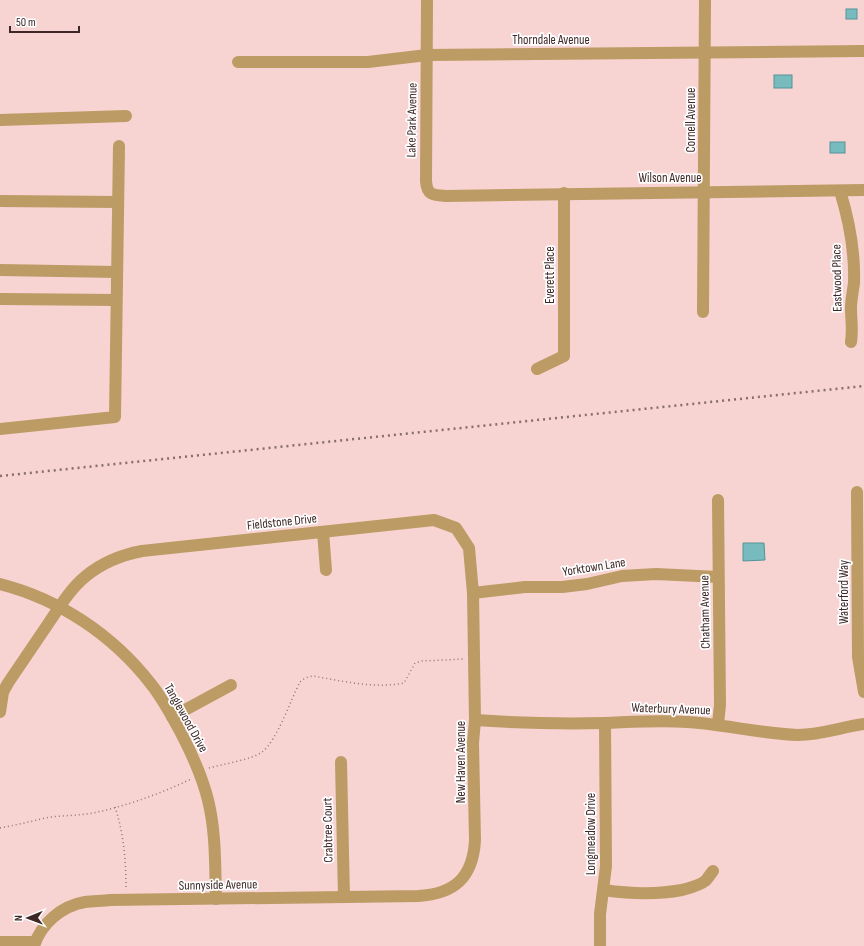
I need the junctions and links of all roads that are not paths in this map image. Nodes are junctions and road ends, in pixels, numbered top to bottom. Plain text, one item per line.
1 (427, 0) edge
2 (705, 0) edge
3 (864, 51) edge
4 (705, 53) junction
5 (427, 55) junction
6 (238, 62) dead end
7 (126, 116) dead end
8 (0, 120) edge
9 (119, 146) dead end
10 (864, 190) edge
11 (840, 191) junction
12 (704, 192) junction
13 (564, 193) junction
14 (476, 195) joint
15 (0, 201) edge
16 (118, 202) junction
17 (0, 270) edge
18 (117, 272) junction
19 (0, 298) edge
20 (116, 300) junction
21 (703, 312) dead end
22 (851, 342) dead end
23 (537, 369) dead end
24 (0, 429) edge
25 (857, 492) dead end
26 (718, 500) dead end
27 (322, 532) junction
28 (326, 570) dead end
29 (718, 577) junction
30 (0, 584) edge
31 (473, 593) junction
32 (60, 606) junction
33 (231, 685) dead end
34 (864, 692) edge
35 (0, 712) edge
36 (172, 717) junction
37 (475, 720) junction
38 (604, 723) junction
39 (718, 724) junction
40 (864, 724) edge
41 (341, 762) dead end
42 (713, 871) dead end
43 (604, 890) junction
44 (418, 896) joint
45 (344, 897) junction
46 (216, 899) junction
47 (0, 942) edge
48 (35, 944) edge
49 (600, 946) edge

1 - 5 street, Lake Park Avenue
2 - 4 street, Cornell Avenue
3 - 4 street, Thorndale Avenue
4 - 5 street, Thorndale Avenue
4 - 12 street, Cornell Avenue
5 - 6 street, Thorndale Avenue
5 - 14 street, Lake Park Avenue
7 - 8 street
9 - 16 street
10 - 11 street, Wilson Avenue
11 - 12 street, Wilson Avenue
11 - 22 street, Eastwood Place
12 - 13 street, Wilson Avenue
12 - 21 street, Cornell Avenue
13 - 14 street, Wilson Avenue
13 - 23 street, Everett Place
15 - 16 street
16 - 18 street
17 - 18 street
18 - 20 street
19 - 20 street
20 - 24 street
25 - 34 street, Waterford Way
26 - 29 street, Chatham Avenue
27 - 28 street
27 - 31 street, Fieldstone Drive
27 - 32 street, Fieldstone Drive
29 - 31 street, Yorktown Lane
29 - 39 street, Chatham Avenue
30 - 32 street, Tanglewood Drive
31 - 37 street, New Haven Avenue
32 - 35 street, Fieldstone Drive
32 - 36 street, Tanglewood Drive
33 - 36 street
36 - 46 street, Tanglewood Drive
37 - 38 street, Waterbury Avenue
37 - 44 street, New Haven Avenue
38 - 39 street, Waterbury Avenue
38 - 43 street, Longmeadow Drive
39 - 40 street, Waterbury Avenue
41 - 45 street, Crabtree Court
42 - 43 street
43 - 49 street, Longmeadow Drive
44 - 45 street, Sunnyside Avenue
45 - 46 street, Sunnyside Avenue
46 - 48 street, Sunnyside Avenue
47 - 48 street

